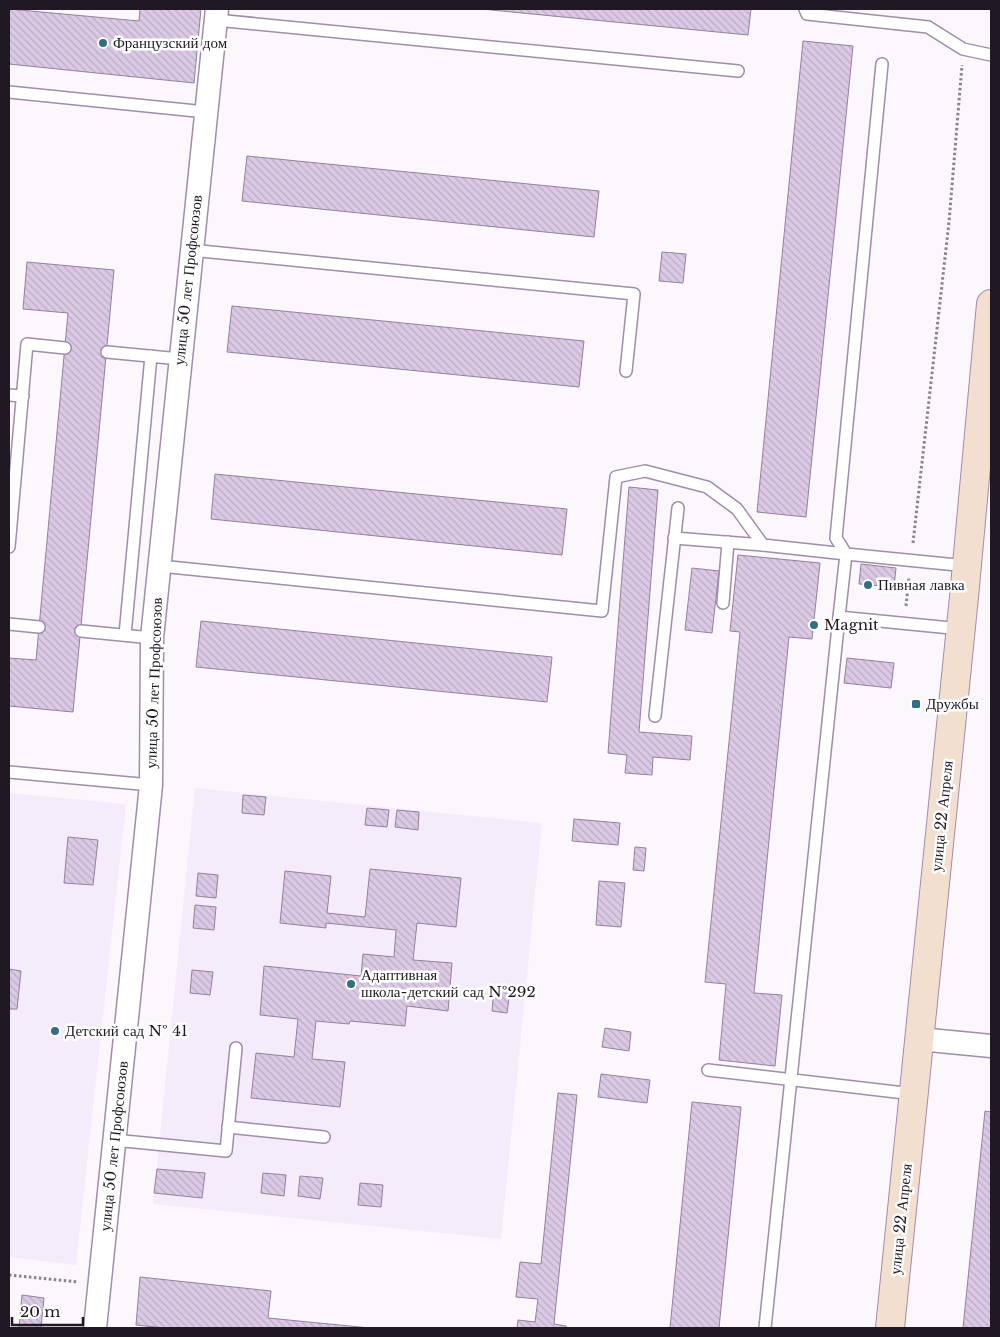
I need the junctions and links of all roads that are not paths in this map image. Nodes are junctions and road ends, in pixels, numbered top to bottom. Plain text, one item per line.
1 (805, 9) edge
2 (216, 14) edge
3 (991, 55) edge
4 (882, 64) dead end
5 (738, 71) dead end
6 (9, 92) edge
7 (206, 112) junction
8 (191, 250) junction
9 (991, 304) edge
10 (990, 335) edge
11 (65, 348) dead end
12 (106, 352) dead end
13 (151, 356) junction
14 (180, 358) junction
15 (626, 371) dead end
16 (9, 394) edge
17 (22, 396) junction
18 (678, 508) dead end
19 (674, 538) junction
20 (728, 542) junction
21 (763, 545) junction
22 (9, 547) edge
23 (846, 554) junction
24 (160, 566) junction
25 (967, 566) junction
26 (723, 603) dead end
27 (839, 617) junction
28 (9, 624) edge
29 (39, 627) dead end
30 (961, 629) junction
31 (81, 631) dead end
32 (125, 635) junction
33 (152, 638) junction
34 (655, 716) dead end
35 (9, 772) edge
36 (151, 785) junction
37 (919, 1039) junction
38 (991, 1046) edge
39 (236, 1048) dead end
40 (708, 1070) dead end
41 (790, 1078) junction
42 (913, 1094) junction
43 (228, 1128) junction
44 (324, 1137) dead end
45 (114, 1140) junction
46 (95, 1328) edge
47 (765, 1328) edge
48 (890, 1328) edge

1 - 3 lane
2 - 5 lane
2 - 7 street, улица 50 лет Профсоюзов
4 - 23 lane
6 - 7 lane
7 - 8 street, улица 50 лет Профсоюзов
8 - 14 street, улица 50 лет Профсоюзов
8 - 15 lane
9 - 10 main road, улица 22 Апреля
10 - 25 main road, улица 22 Апреля
11 - 17 lane
12 - 13 lane
13 - 14 lane
13 - 32 lane
14 - 24 street, улица 50 лет Профсоюзов
16 - 17 lane
17 - 22 lane
18 - 19 lane
19 - 20 lane
19 - 34 lane
20 - 21 lane
20 - 26 lane
21 - 23 lane
21 - 24 lane
23 - 25 lane
23 - 27 lane
24 - 33 street, улица 50 лет Профсоюзов
25 - 30 main road, улица 22 Апреля
27 - 30 lane
27 - 41 lane
28 - 29 lane
30 - 37 main road, улица 22 Апреля
31 - 32 lane
32 - 33 lane
33 - 36 street, улица 50 лет Профсоюзов
35 - 36 lane
36 - 45 street, улица 50 лет Профсоюзов
37 - 38 street
37 - 42 main road, улица 22 Апреля
39 - 43 lane
40 - 41 lane
41 - 42 lane
41 - 47 lane
42 - 48 main road, улица 22 Апреля
43 - 44 lane
43 - 45 lane
45 - 46 street, улица 50 лет Профсоюзов

